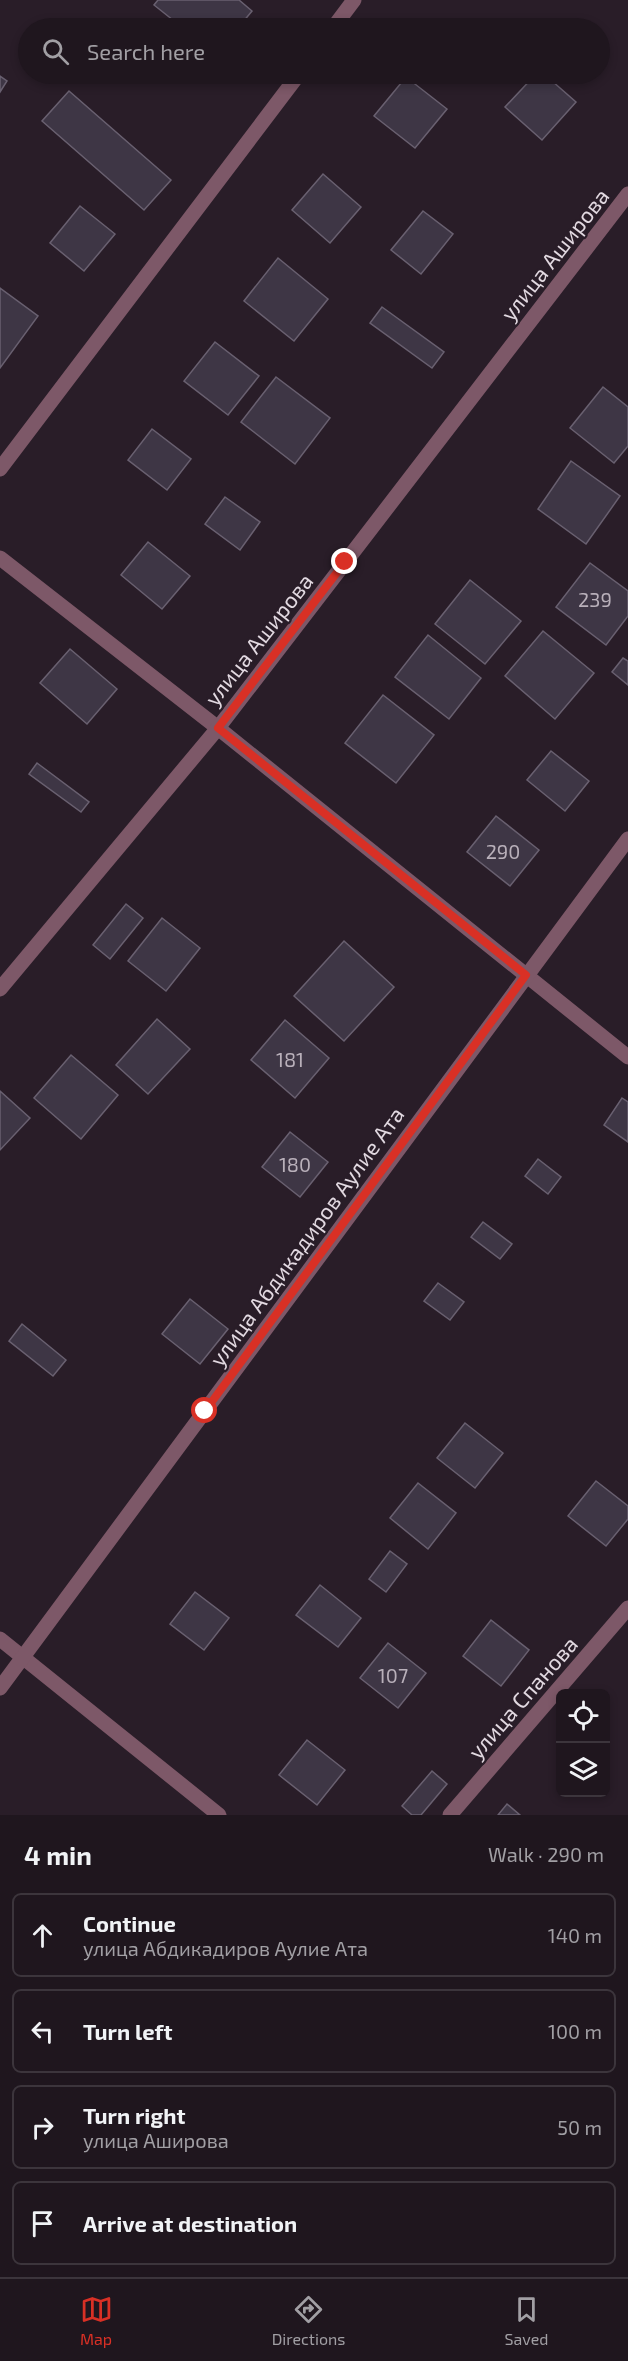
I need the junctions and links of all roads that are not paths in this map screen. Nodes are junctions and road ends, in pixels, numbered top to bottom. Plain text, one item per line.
1 (354, 0) edge
2 (340, 18) edge
3 (291, 84) edge
4 (628, 194) edge
5 (0, 469) edge
6 (0, 558) edge
7 (218, 728) junction
8 (628, 839) edge
9 (526, 975) junction
10 (0, 989) edge
11 (628, 1057) edge
12 (628, 1608) edge
13 (0, 1639) edge
14 (24, 1658) junction
15 (0, 1688) edge
16 (219, 1815) edge
17 (450, 1815) edge

1 - 2 street
3 - 5 street
4 - 7 street, улица Аширова
6 - 7 street
7 - 9 street
7 - 10 street, улица Аширова
8 - 9 street, улица Абдикадиров Аулие Ата
9 - 11 street
9 - 14 street, улица Абдикадиров Аулие Ата
12 - 17 street, улица Спанова
13 - 14 street
14 - 15 street, улица Абдикадиров Аулие Ата
14 - 16 street

